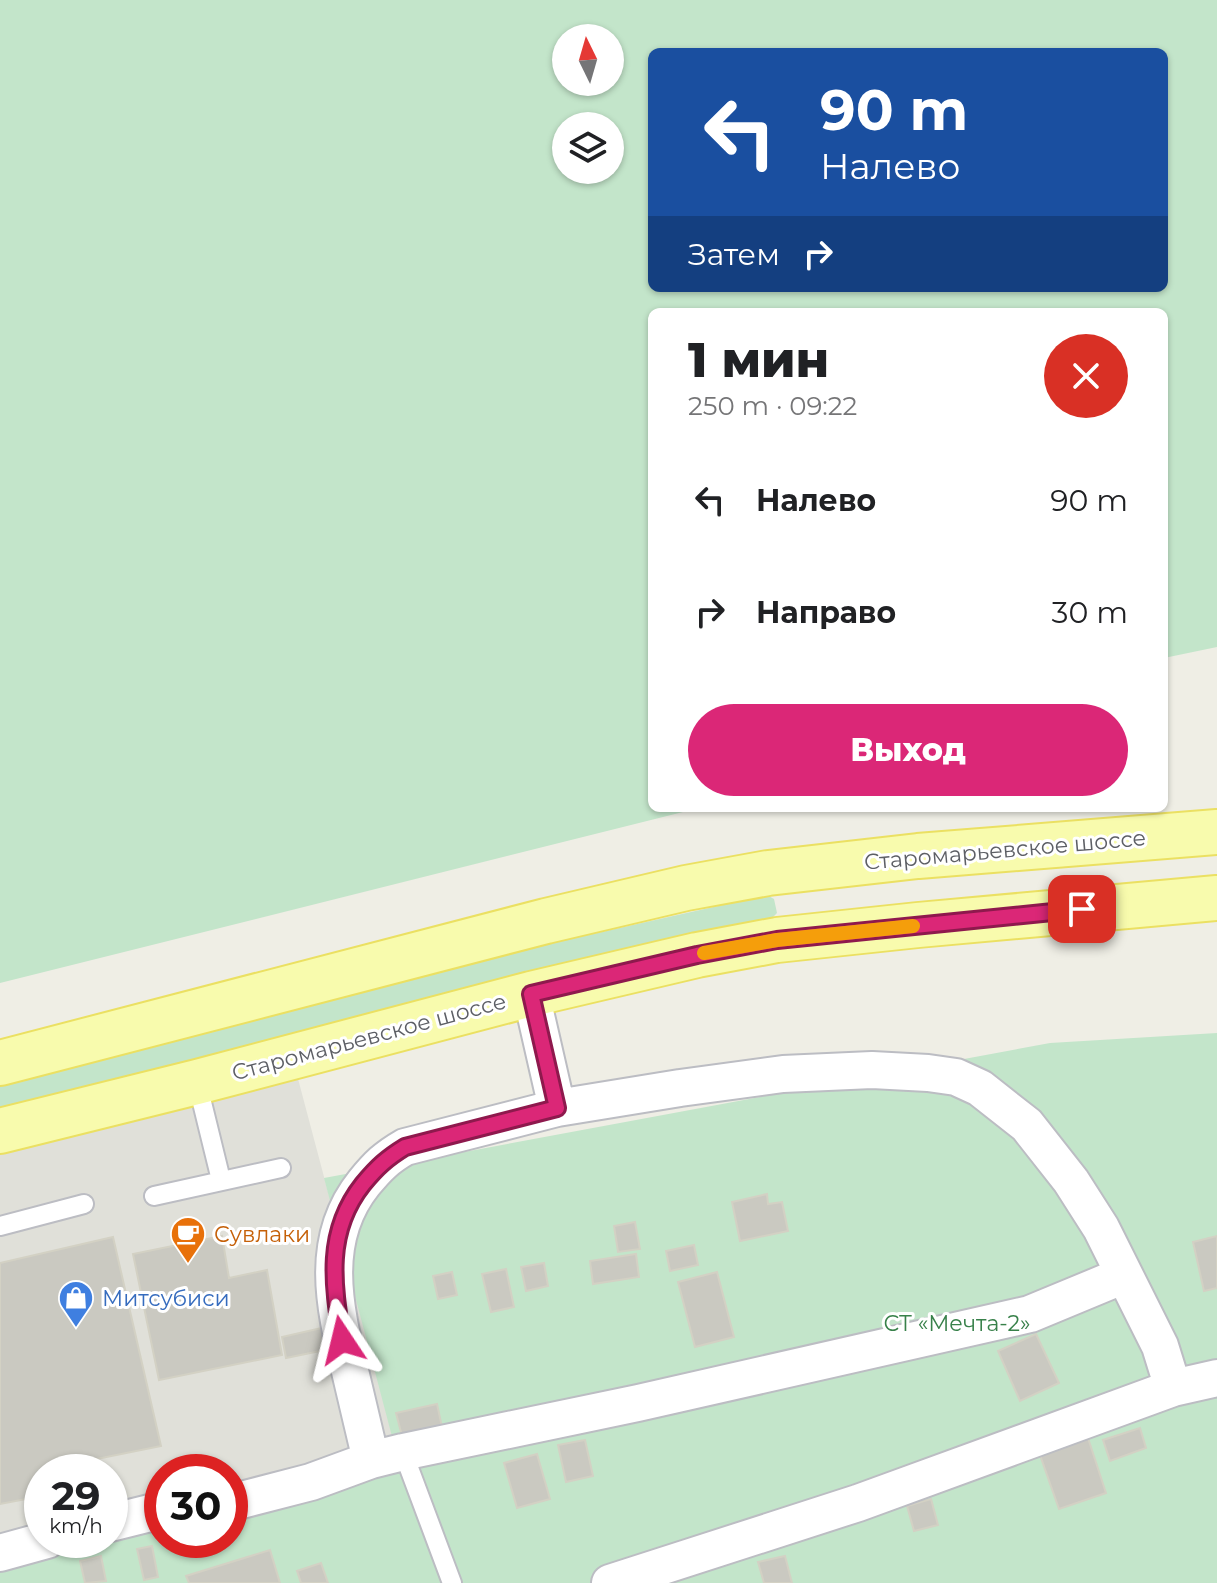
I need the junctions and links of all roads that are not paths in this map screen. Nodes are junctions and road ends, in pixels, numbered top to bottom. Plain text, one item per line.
1 (1217, 832) edge
2 (1217, 898) edge
3 (531, 994) junction
4 (0, 1063) edge
5 (197, 1082) junction
6 (557, 1108) junction
7 (0, 1131) edge
8 (281, 1168) dead end
9 (221, 1180) junction
10 (154, 1196) dead end
11 (84, 1204) dead end
12 (0, 1226) edge
13 (1124, 1275) junction
14 (1217, 1378) edge
15 (1173, 1388) junction
16 (387, 1456) junction
17 (248, 1498) edge
18 (24, 1546) edge
19 (0, 1553) edge
20 (452, 1583) edge
21 (610, 1583) edge

1 - 4 main road, Старомарьевское шоссе
2 - 3 main road, Старомарьевское шоссе
3 - 5 main road, Старомарьевское шоссе
3 - 6 street
5 - 7 main road, Старомарьевское шоссе
5 - 9 lane
6 - 13 street
6 - 16 street
8 - 9 lane
9 - 10 lane
11 - 12 lane
13 - 15 street
13 - 16 street
14 - 15 street
15 - 21 street
16 - 17 street
16 - 20 lane
18 - 19 street

